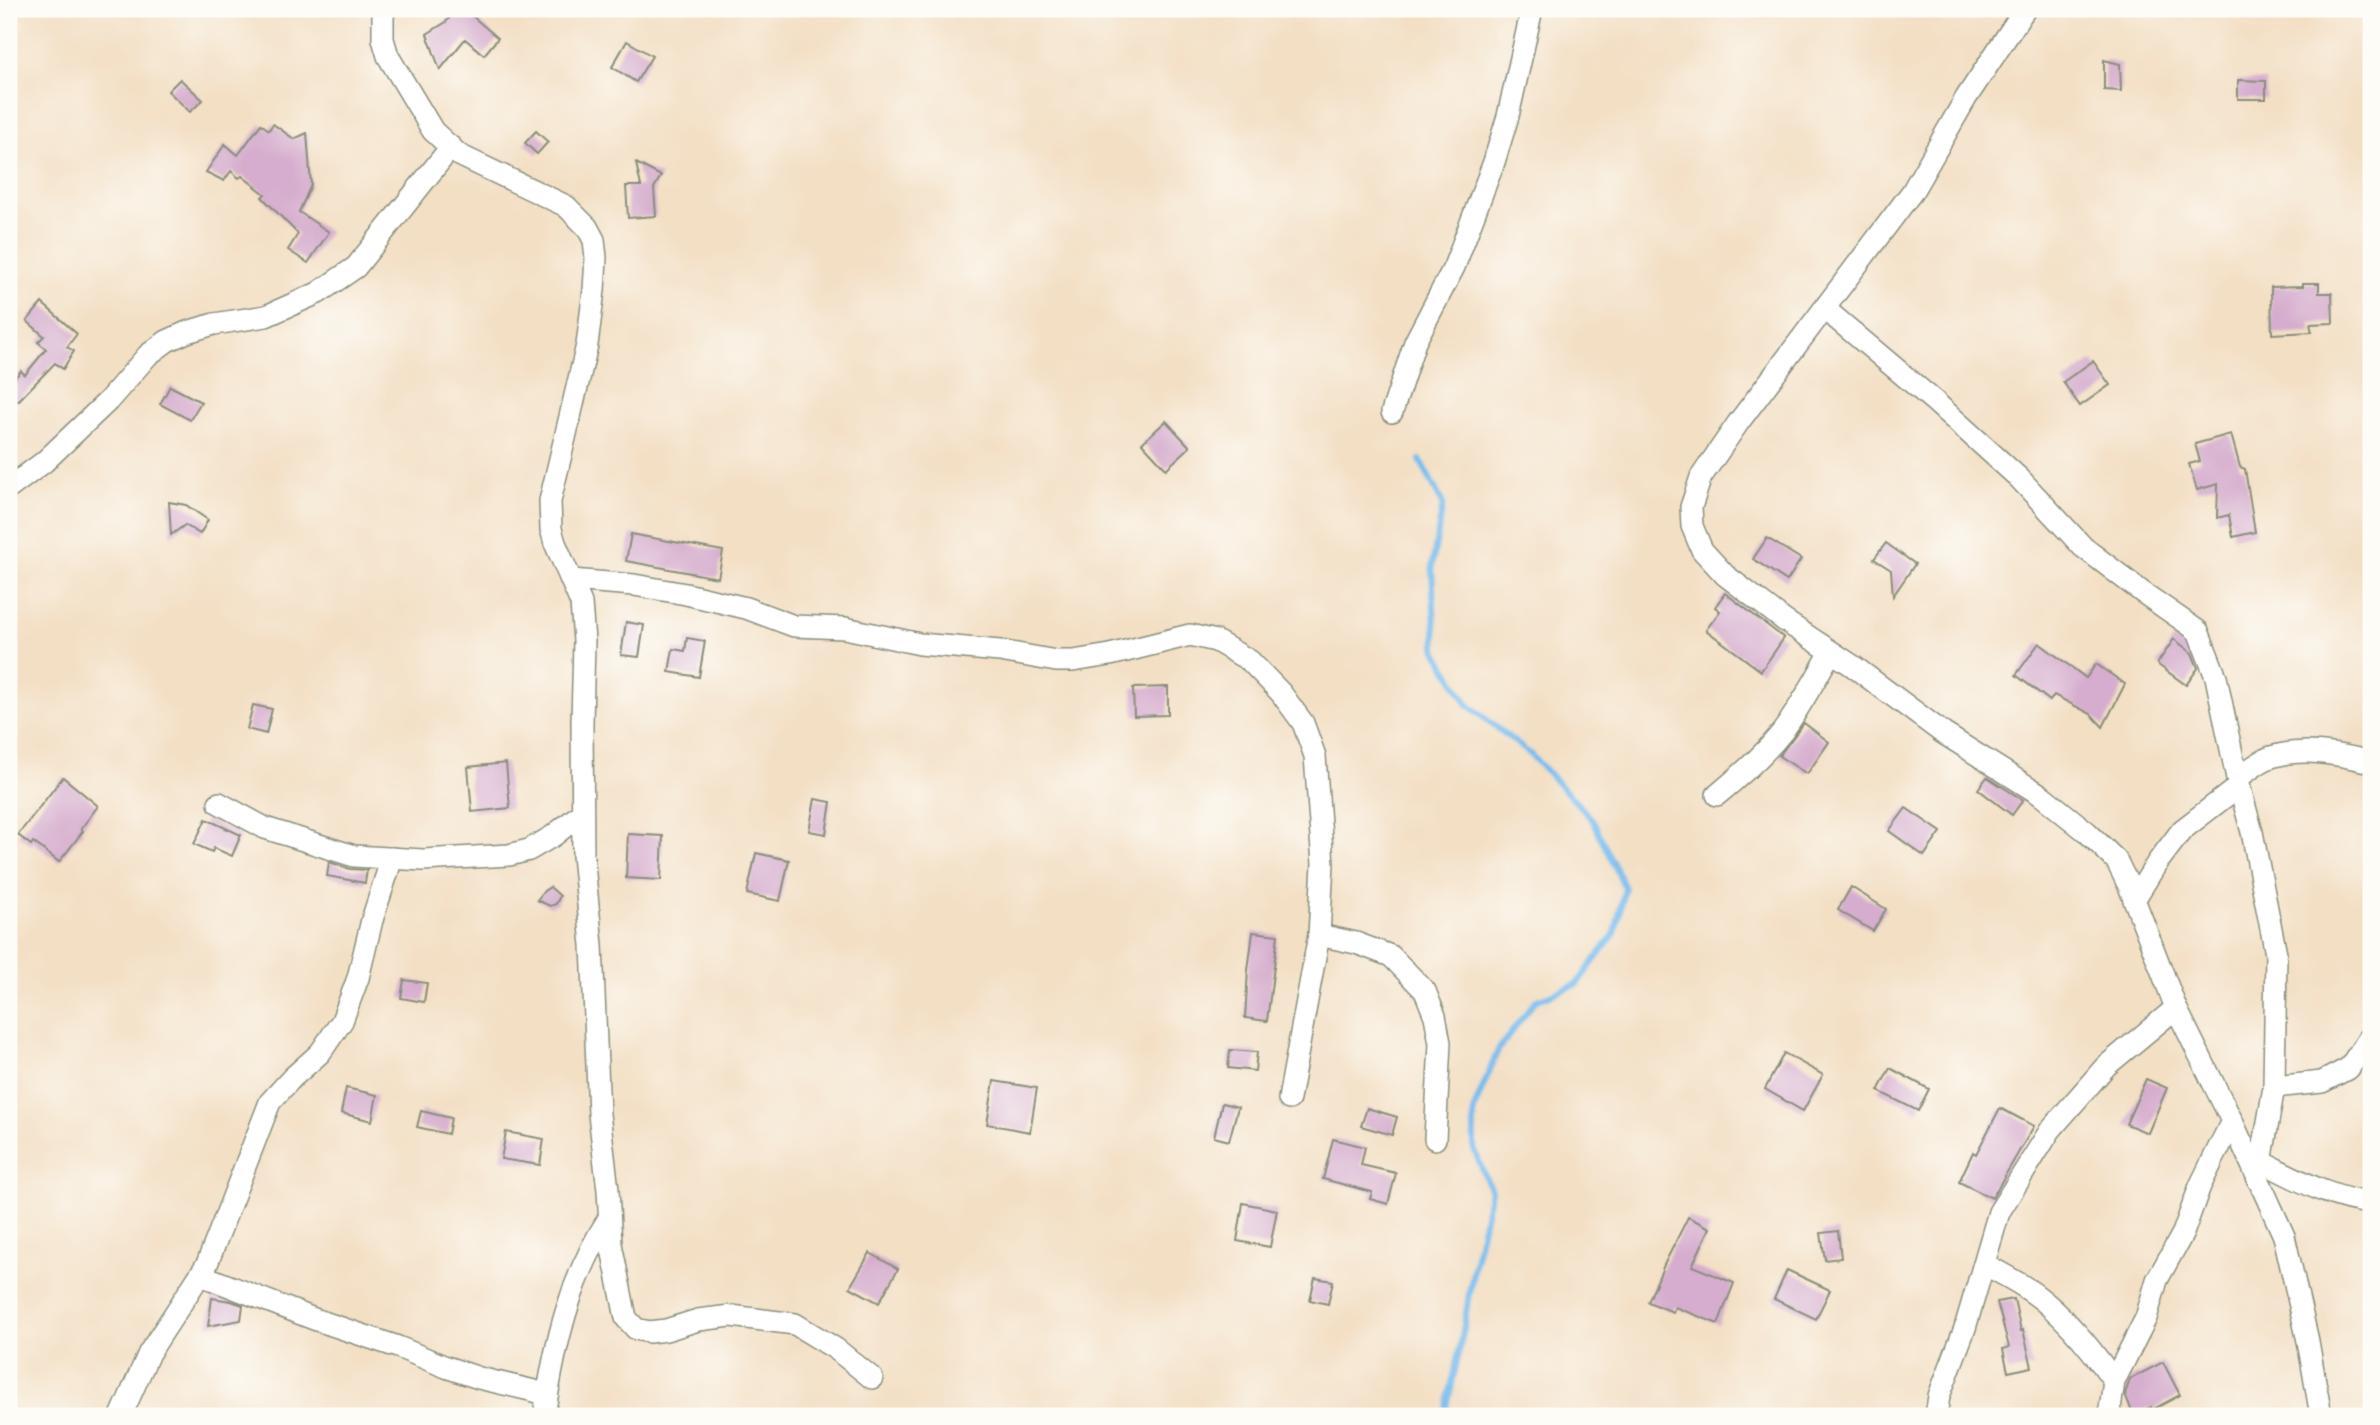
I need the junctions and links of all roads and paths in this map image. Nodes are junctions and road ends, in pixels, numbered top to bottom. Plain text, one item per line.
1 (386, 9) edge
2 (1532, 9) edge
3 (2025, 9) edge
4 (451, 147) junction
5 (1825, 309) junction
6 (1392, 412) dead end
7 (9, 488) edge
8 (570, 580) junction
9 (1831, 652) junction
10 (2371, 762) edge
11 (2238, 782) junction
12 (1717, 796) dead end
13 (219, 803) dead end
14 (582, 813) junction
15 (392, 858) junction
16 (2134, 900) junction
17 (1319, 935) junction
18 (2176, 1008) junction
19 (2371, 1035) edge
20 (2274, 1087) junction
21 (1289, 1099) dead end
22 (2232, 1121) junction
23 (1435, 1139) dead end
24 (2260, 1171) junction
25 (2371, 1202) edge
26 (609, 1218) junction
27 (1984, 1264) junction
28 (201, 1275) junction
29 (872, 1378) dead end
30 (2114, 1381) junction
31 (547, 1394) junction
32 (121, 1416) edge
33 (544, 1416) edge
34 (1936, 1416) edge
35 (2109, 1416) edge
36 (2320, 1416) edge

1 - 4 street
2 - 6 street
3 - 5 street
4 - 7 street
4 - 8 street
5 - 9 street
5 - 11 street
8 - 14 street
8 - 17 street
9 - 12 street
9 - 16 street
10 - 11 street
11 - 16 street
11 - 20 street
13 - 15 street
14 - 15 street
14 - 26 street
15 - 28 street
16 - 18 street
17 - 21 street
17 - 23 street
18 - 22 street
18 - 27 street
19 - 20 street
20 - 24 street
22 - 24 street
22 - 30 street
24 - 25 street
24 - 36 street
26 - 29 street
26 - 31 street
27 - 30 street
27 - 34 street
28 - 31 street
28 - 32 street
30 - 35 street
31 - 33 street

